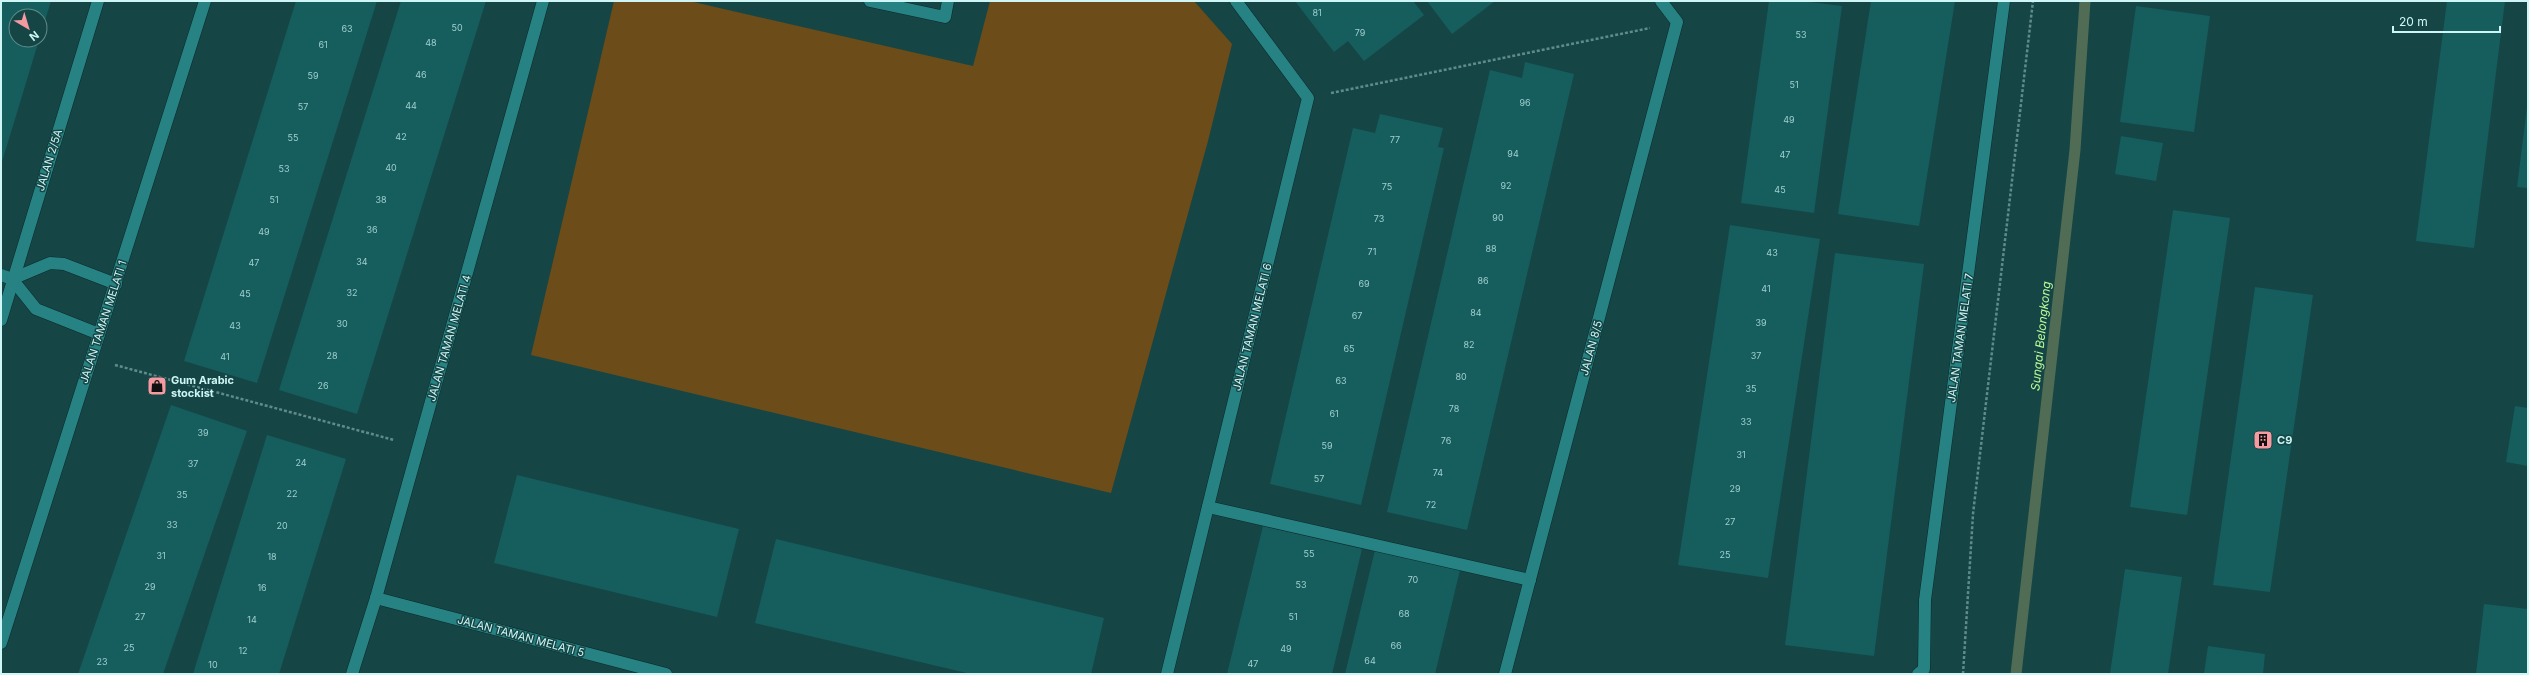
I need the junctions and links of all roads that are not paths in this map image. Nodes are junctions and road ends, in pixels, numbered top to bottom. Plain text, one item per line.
1 (98, 1) edge
2 (205, 1) edge
3 (543, 1) edge
4 (870, 1) edge
5 (948, 1) edge
6 (1236, 1) edge
7 (1661, 1) edge
8 (2004, 1) edge
9 (6, 277) edge
10 (116, 284) junction
11 (1, 320) edge
12 (99, 334) junction
13 (1208, 507) junction
14 (1530, 580) junction
15 (376, 598) junction
16 (1, 643) edge
17 (352, 674) edge
18 (666, 674) edge
19 (1167, 674) edge
20 (1505, 674) edge
21 (1918, 674) edge

1 - 9 street, JALAN 2/5A
2 - 10 street, JALAN TAMAN MELATI 1
3 - 15 street, JALAN TAMAN MELATI 4
4 - 5 street
6 - 13 street, JALAN TAMAN MELATI 6
7 - 14 street, JALAN 8/5
8 - 21 street, JALAN TAMAN MELATI 7
9 - 10 street
9 - 11 street, JALAN 2/5A
9 - 12 street
10 - 12 street, JALAN TAMAN MELATI 1
12 - 16 street, JALAN TAMAN MELATI 1
13 - 14 street
13 - 19 street, JALAN TAMAN MELATI 6
14 - 20 street, JALAN 8/5
15 - 17 street, JALAN TAMAN MELATI 4
15 - 18 street, JALAN TAMAN MELATI 5

